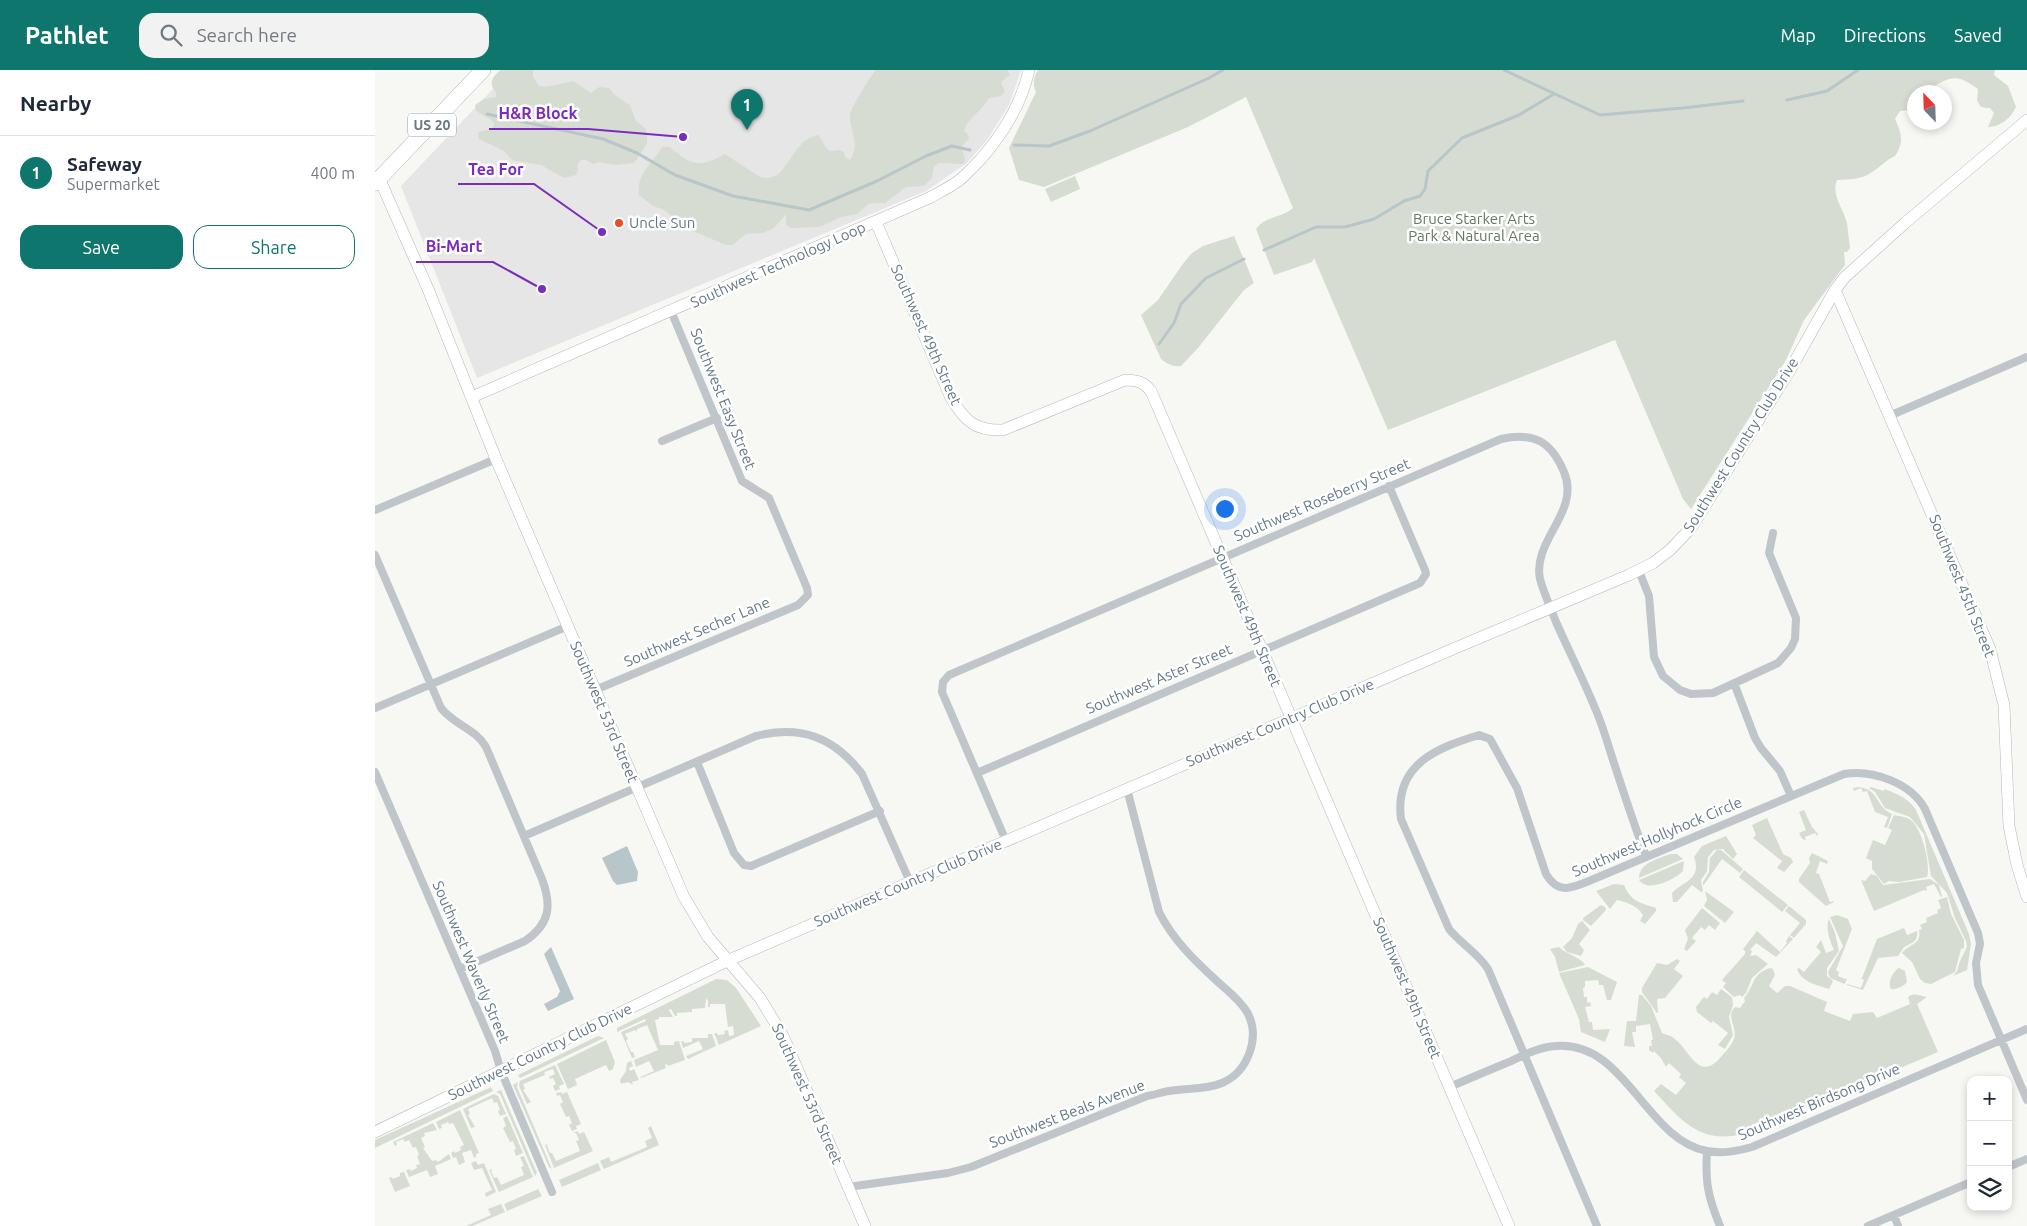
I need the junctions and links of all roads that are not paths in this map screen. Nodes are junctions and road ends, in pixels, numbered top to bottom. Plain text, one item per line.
1 (483, 70) edge
2 (1029, 70) edge
3 (2027, 120) edge
4 (377, 181) edge
5 (876, 222) junction
6 (1835, 290) junction
7 (671, 310) junction
8 (2027, 357) edge
9 (472, 397) junction
10 (1889, 416) junction
11 (717, 418) junction
12 (661, 441) dead end
13 (496, 459) junction
14 (1389, 486) junction
15 (375, 510) edge
16 (1773, 533) dead end
17 (375, 555) edge
18 (1221, 558) junction
19 (1639, 571) junction
20 (808, 595) joint
21 (1551, 608) junction
22 (568, 626) junction
23 (1261, 650) junction
24 (1734, 683) junction
25 (431, 685) junction
26 (595, 690) junction
27 (375, 708) edge
28 (1290, 718) junction
29 (697, 762) junction
30 (375, 772) edge
31 (977, 773) junction
32 (636, 787) junction
33 (1127, 789) junction
34 (1791, 796) junction
35 (880, 812) junction
36 (524, 836) junction
37 (1006, 841) junction
38 (1646, 856) junction
39 (910, 882) junction
40 (2027, 897) edge
41 (729, 960) junction
42 (460, 969) junction
43 (2027, 1029) edge
44 (2001, 1040) junction
45 (1524, 1055) junction
46 (501, 1071) junction
47 (1449, 1087) junction
48 (2027, 1100) edge
49 (375, 1132) edge
50 (1707, 1151) junction
51 (2027, 1159) edge
52 (2010, 1166) edge
53 (1967, 1184) edge
54 (848, 1187) junction
55 (552, 1192) dead end
56 (1894, 1215) junction
57 (865, 1226) edge
58 (1509, 1226) edge
59 (1597, 1226) edge
60 (1720, 1226) edge
61 (1868, 1226) edge
62 (1898, 1226) edge

1 - 4 highway, US 20
2 - 5 street, Southwest Technology Loop
3 - 6 street, Southwest Country Club Drive
4 - 9 street, Southwest 53rd Street
5 - 7 street, Southwest Technology Loop
5 - 18 street, Southwest 49th Street
6 - 10 street, Southwest 45th Street
6 - 19 street, Southwest Country Club Drive
7 - 9 street, Southwest Technology Loop
7 - 11 street, Southwest Easy Street
8 - 10 street
9 - 13 street, Southwest 53rd Street
10 - 40 street, Southwest 45th Street
11 - 12 street
11 - 20 street, Southwest Easy Street
13 - 15 street
13 - 22 street, Southwest 53rd Street
14 - 18 street, Southwest Roseberry Street
14 - 21 street, Southwest Roseberry Street
14 - 23 street, Southwest Aster Street
16 - 24 street
17 - 25 street
18 - 23 street, Southwest 49th Street
18 - 31 street, Southwest Roseberry Street
19 - 21 street, Southwest Country Club Drive
19 - 24 street
20 - 26 street, Southwest Secher Lane
21 - 28 street, Southwest Country Club Drive
21 - 38 street, Southwest Roseberry Street
22 - 25 street
22 - 26 street, Southwest 53rd Street
23 - 28 street, Southwest 49th Street
23 - 31 street, Southwest Aster Street
24 - 34 street
25 - 27 street
25 - 36 street
26 - 32 street, Southwest 53rd Street
28 - 33 street, Southwest Country Club Drive
28 - 47 street, Southwest 49th Street
29 - 32 street
29 - 35 street
29 - 35 street
30 - 42 street, Southwest Waverly Street
31 - 37 street, Southwest Roseberry Street
32 - 36 street
32 - 41 street, Southwest 53rd Street
33 - 37 street, Southwest Country Club Drive
33 - 54 street, Southwest Beals Avenue
34 - 38 street, Southwest Hollyhock Circle
34 - 44 street, Southwest Hollyhock Circle
35 - 39 street
36 - 42 street
37 - 39 street, Southwest Country Club Drive
38 - 45 street, Southwest Hollyhock Circle
39 - 41 street, Southwest Country Club Drive
41 - 46 street, Southwest Country Club Drive
41 - 54 street, Southwest 53rd Street
42 - 46 street, Southwest Waverly Street
43 - 44 street, Southwest Birdsong Drive
44 - 48 street, Southwest Hollyhock Circle
44 - 50 street, Southwest Birdsong Drive
45 - 47 street, Southwest Birdsong Drive
45 - 50 street, Southwest Birdsong Drive
45 - 59 street, Southwest Hollyhock Circle
46 - 49 street, Southwest Country Club Drive
46 - 55 street, Southwest Waverly Street
47 - 58 street, Southwest 49th Street
50 - 60 street
51 - 52 street
53 - 56 street
54 - 57 street, Southwest 53rd Street
56 - 61 street
56 - 62 street

